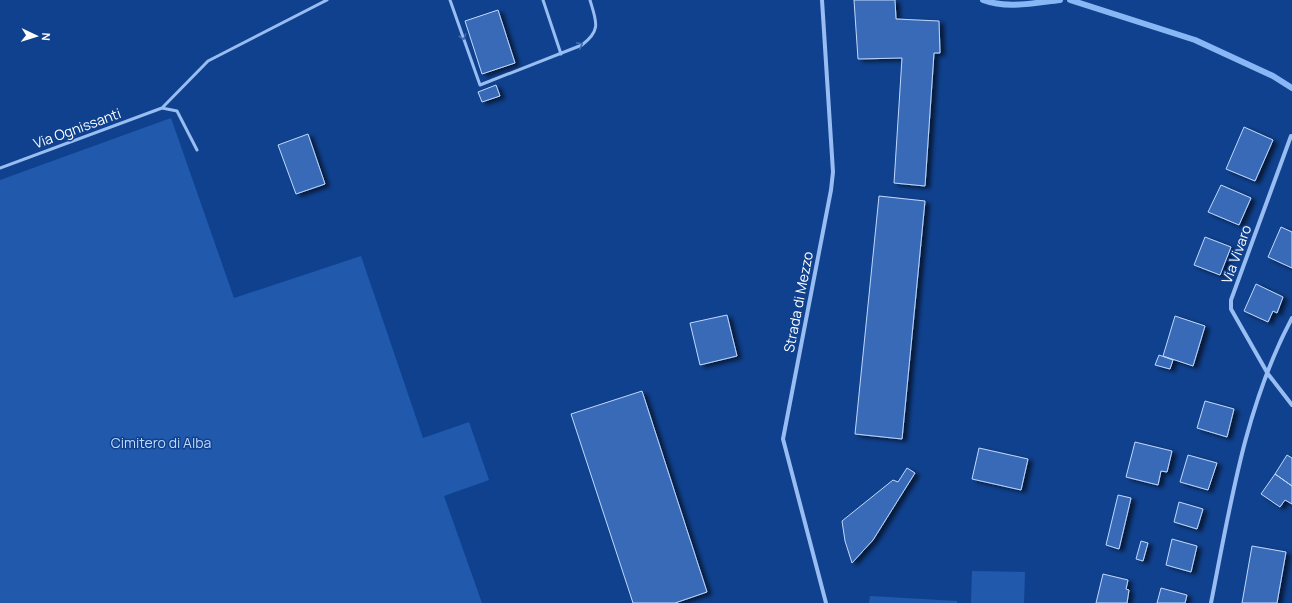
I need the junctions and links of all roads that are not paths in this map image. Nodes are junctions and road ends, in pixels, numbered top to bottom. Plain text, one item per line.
1 (326, 0) edge
2 (450, 0) edge
3 (543, 0) edge
4 (590, 0) edge
5 (822, 0) edge
6 (562, 54) junction
7 (162, 108) junction
8 (1290, 136) dead end
9 (198, 150) dead end
10 (0, 168) edge
11 (1292, 318) edge
12 (1268, 374) junction
13 (1292, 404) edge
14 (826, 603) edge
15 (1211, 603) edge

1 - 7 lane, Via Ognissanti
2 -> 6 lane
3 - 6 lane
6 -> 4 lane
5 - 14 street, Strada di Mezzo
7 - 9 lane
7 - 10 lane, Via Ognissanti
8 - 12 street, Via Vivaro
11 - 12 street
12 - 13 street, Via Vivaro
12 - 15 street

